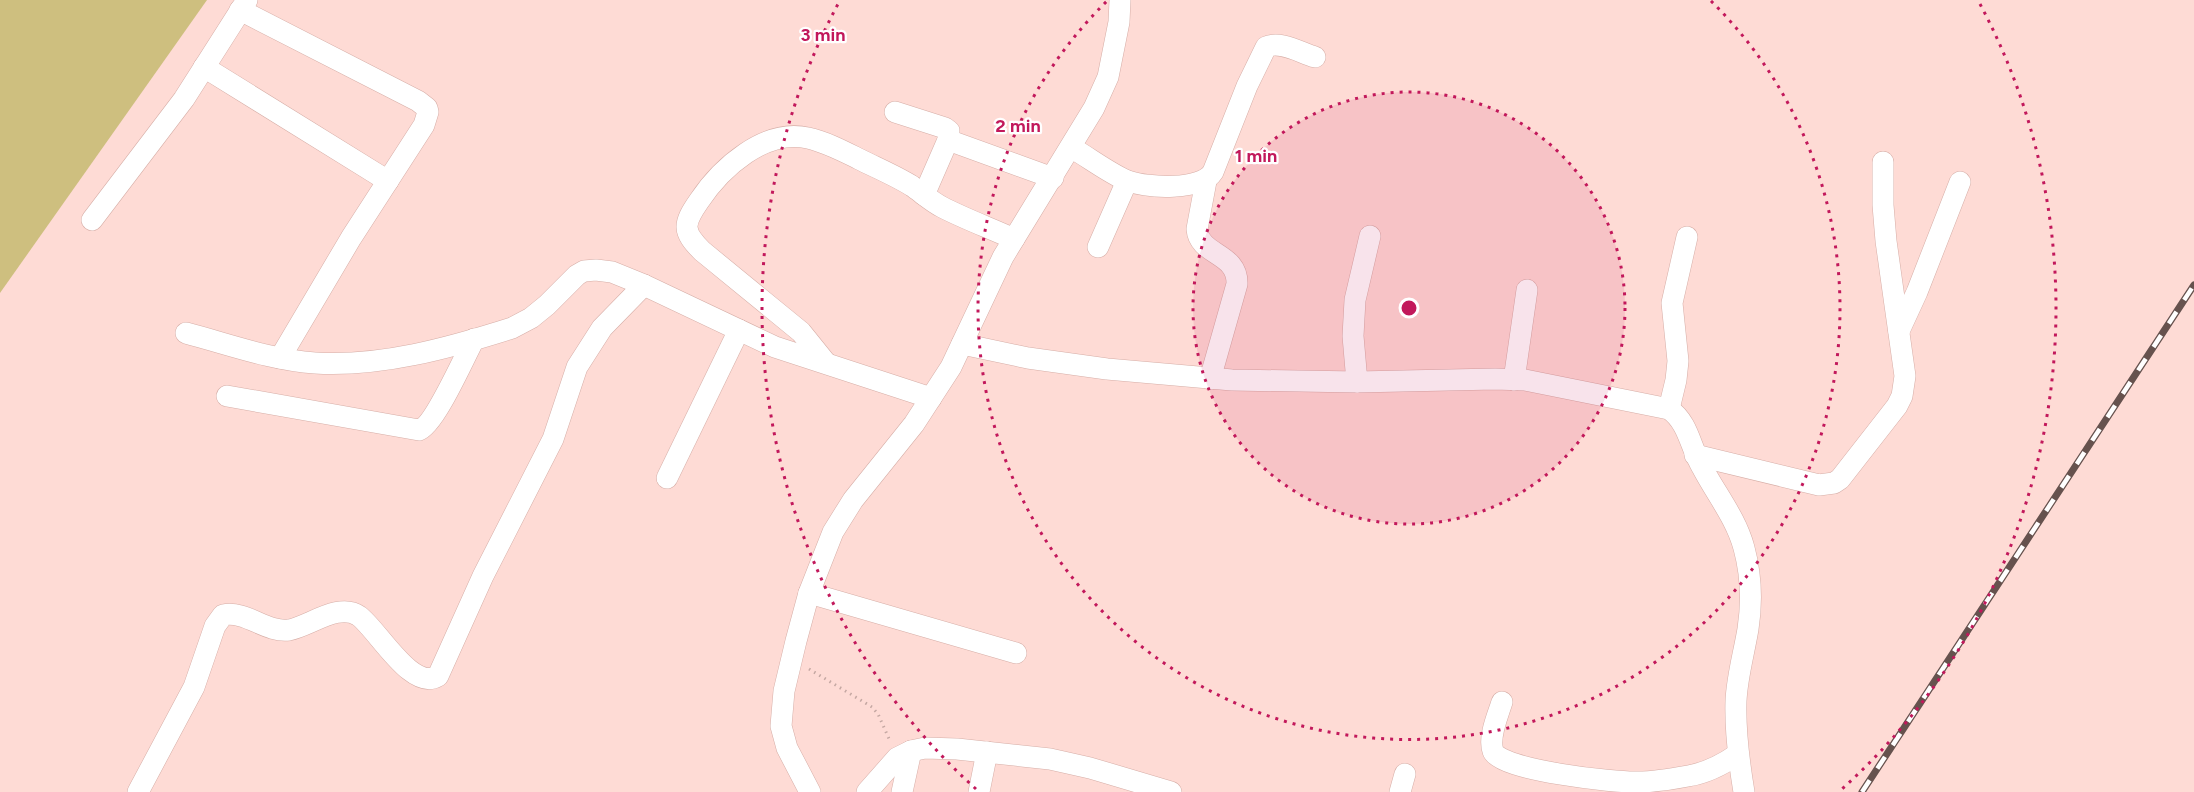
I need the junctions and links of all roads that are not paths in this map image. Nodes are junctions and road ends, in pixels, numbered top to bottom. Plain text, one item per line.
1 (1120, 0) edge
2 (244, 5) edge
3 (1315, 57) dead end
4 (204, 67) junction
5 (895, 112) dead end
6 (948, 140) junction
7 (1072, 148) junction
8 (1883, 162) dead end
9 (1053, 177) junction
10 (1206, 180) junction
11 (388, 181) junction
12 (1127, 181) junction
13 (1960, 182) dead end
14 (924, 195) junction
15 (92, 220) dead end
16 (1370, 236) dead end
17 (1687, 237) dead end
18 (1014, 239) junction
19 (1098, 247) dead end
20 (644, 285) junction
21 (1527, 290) dead end
22 (739, 330) junction
23 (1899, 331) junction
24 (186, 333) dead end
25 (474, 339) junction
26 (962, 344) junction
27 (280, 358) junction
28 (826, 363) junction
29 (1210, 379) junction
30 (1514, 380) junction
31 (1357, 382) junction
32 (227, 396) dead end
33 (931, 398) junction
34 (1669, 409) junction
35 (1695, 455) junction
36 (667, 478) dead end
37 (809, 593) junction
38 (1017, 653) dead end
39 (1502, 702) dead end
40 (987, 752) junction
41 (904, 754) junction
42 (1738, 754) junction
43 (138, 792) edge
44 (810, 792) edge
45 (867, 792) edge
46 (902, 792) edge
47 (979, 792) edge
48 (1171, 792) edge
49 (1744, 792) edge

1 - 7 street
2 - 4 street
2 - 11 street
3 - 10 street
4 - 11 street
4 - 15 street
5 - 6 street
6 - 9 street
6 - 14 street
7 - 9 street
7 - 12 street
8 - 23 street
9 - 18 street
10 - 12 street
10 - 29 street
11 - 27 street
12 - 19 street
13 - 23 street
14 - 18 street
14 - 28 street
16 - 31 street
17 - 34 street
18 - 26 street
20 - 22 street
20 - 25 street
20 - 43 street
21 - 30 street
22 - 28 street
22 - 36 street
23 - 35 street
24 - 27 street
25 - 27 street
25 - 32 street
26 - 29 street
26 - 33 street
28 - 33 street
29 - 31 street
30 - 31 street
30 - 34 street
33 - 37 street
34 - 35 street
35 - 42 street
37 - 38 street
37 - 44 street
39 - 42 street
40 - 41 street
40 - 47 street
40 - 48 street
41 - 45 street
41 - 46 street
42 - 49 street

